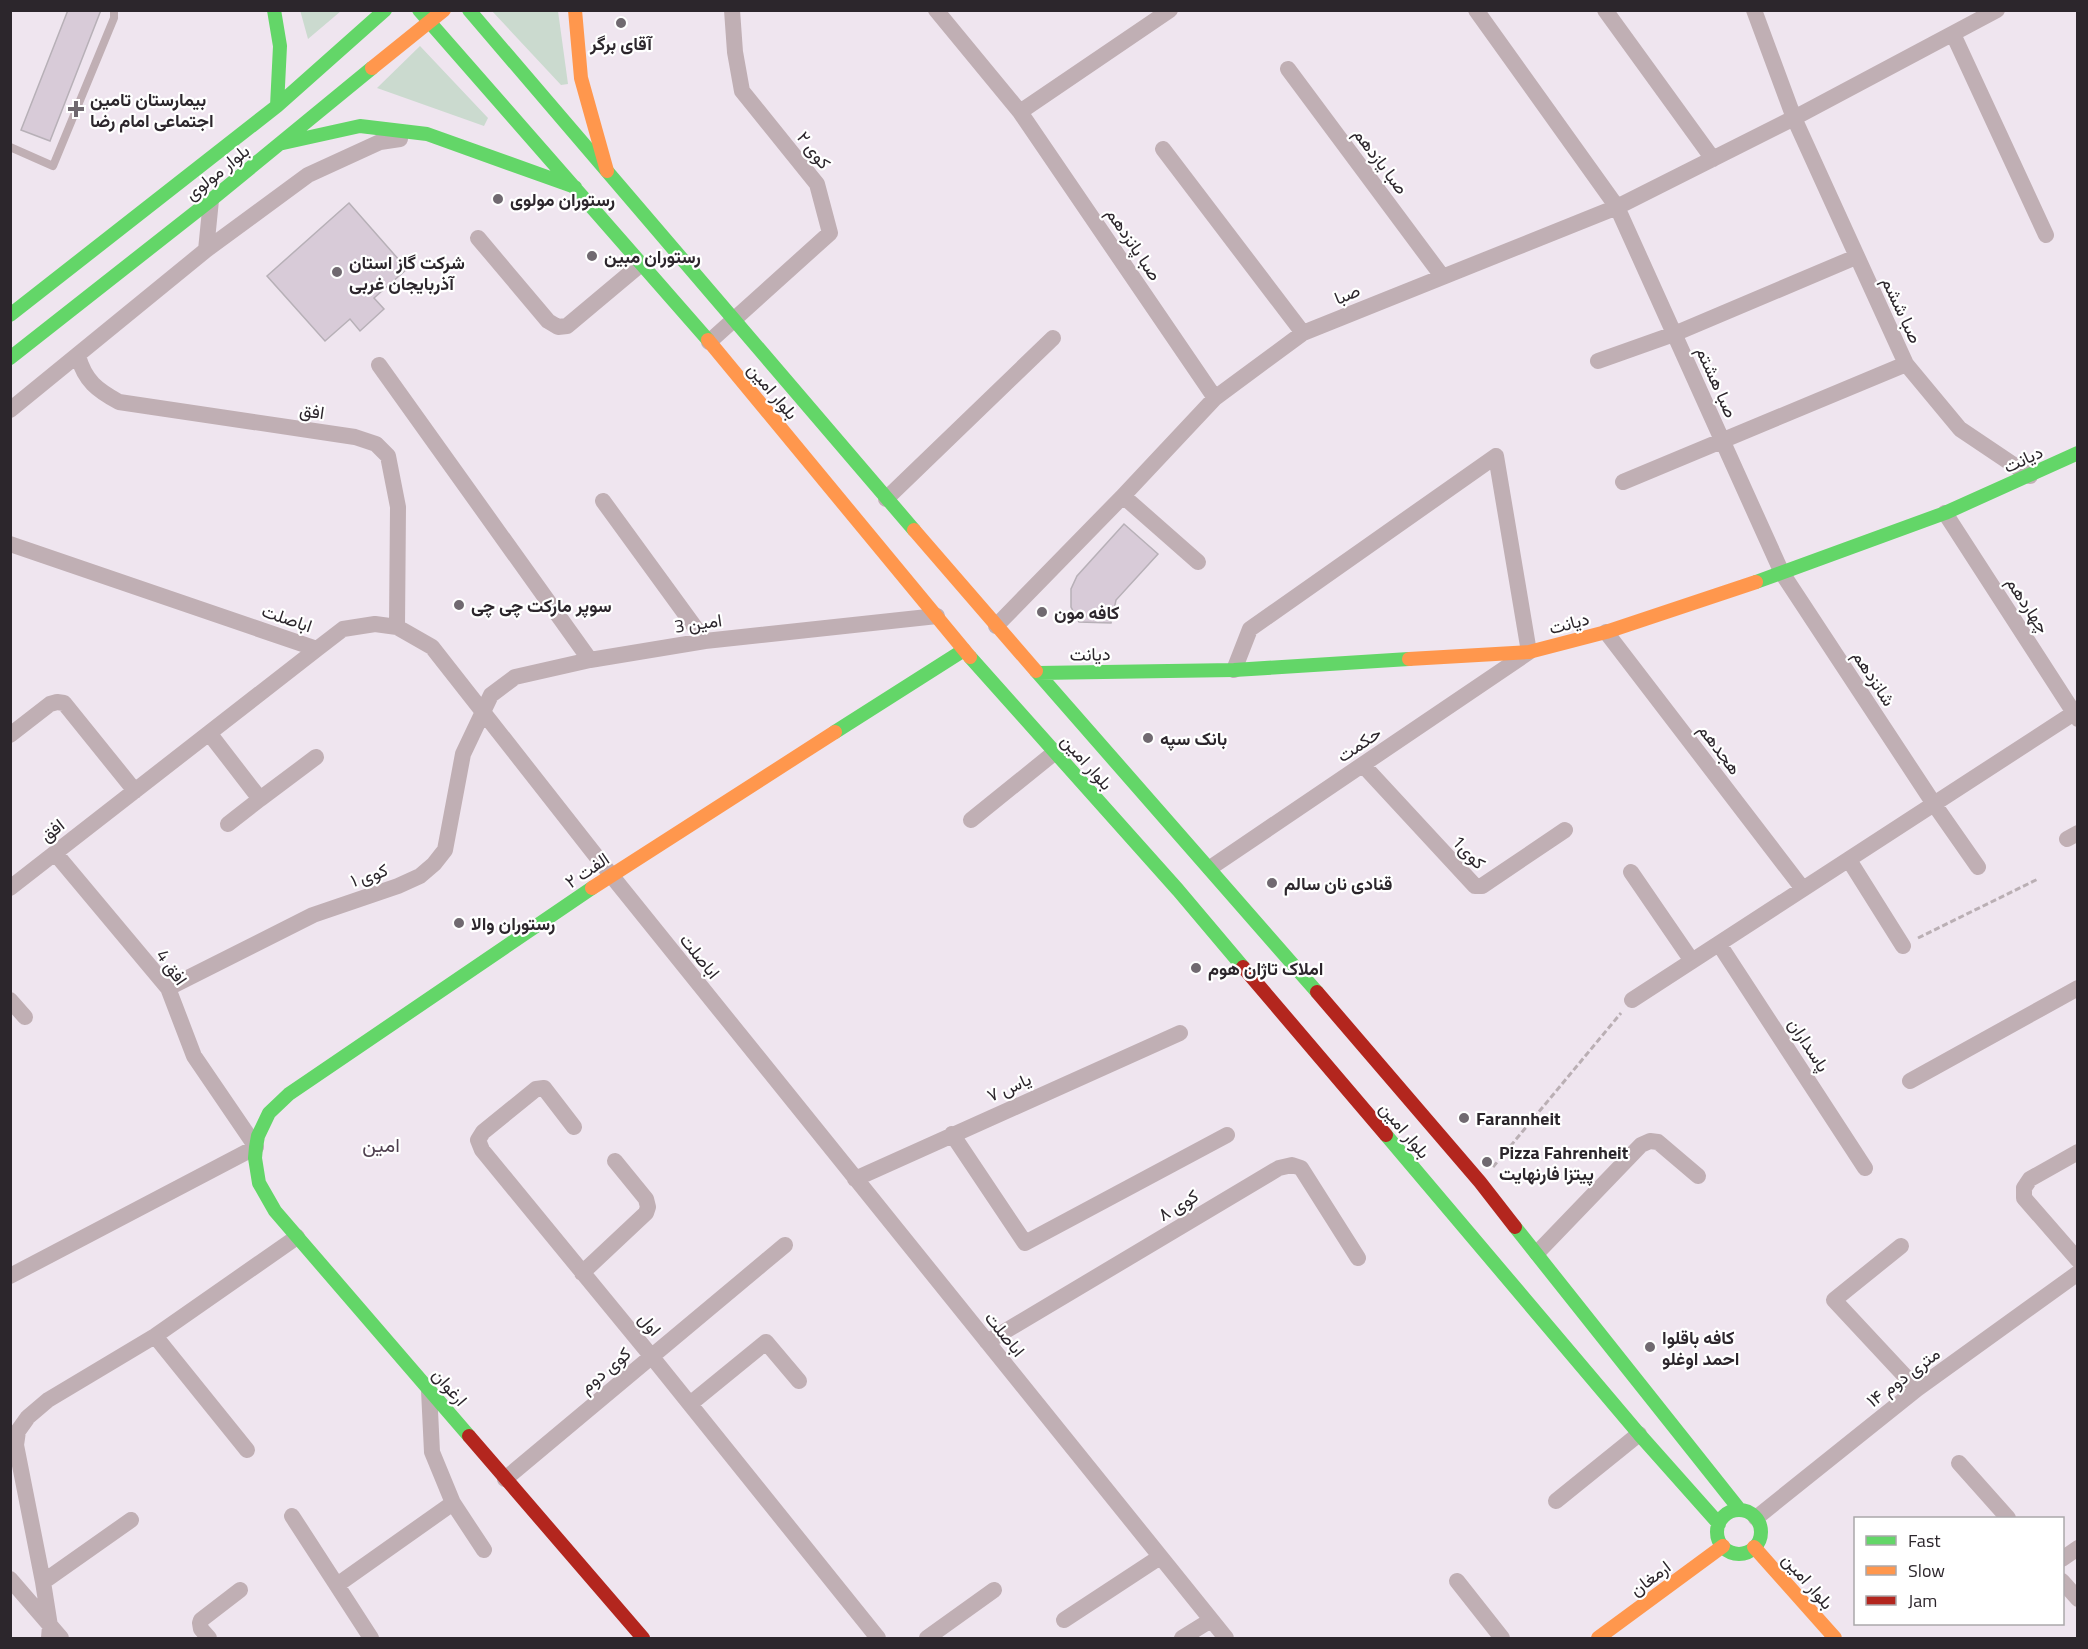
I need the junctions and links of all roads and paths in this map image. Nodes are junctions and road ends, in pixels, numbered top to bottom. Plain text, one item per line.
1 (114, 10) edge
2 (274, 10) edge
3 (385, 10) edge
4 (419, 10) edge
5 (444, 10) edge
6 (469, 10) edge
7 (574, 10) edge
8 (732, 10) edge
9 (936, 10) edge
10 (1170, 10) edge
11 (1476, 10) edge
12 (1605, 10) edge
13 (1754, 10) edge
14 (1995, 11) edge
15 (430, 22) junction
16 (1953, 34) junction
17 (1288, 69) dead end
18 (277, 105) junction
19 (1020, 112) junction
20 (1794, 118) junction
21 (427, 134) junction
22 (279, 144) junction
23 (10, 147) edge
24 (1163, 149) dead end
25 (1713, 159) junction
26 (607, 171) junction
27 (575, 187) junction
28 (211, 200) junction
29 (1617, 207) junction
30 (2046, 235) dead end
31 (478, 238) dead end
32 (206, 250) junction
33 (1856, 257) junction
34 (641, 264) junction
35 (1442, 276) junction
36 (10, 315) edge
37 (734, 320) junction
38 (1303, 333) junction
39 (1674, 334) junction
40 (1053, 338) dead end
41 (709, 342) junction
42 (78, 356) junction
43 (10, 358) edge
44 (1598, 361) dead end
45 (1906, 364) junction
46 (379, 365) dead end
47 (1215, 398) junction
48 (10, 410) edge
49 (1723, 441) junction
50 (2078, 453) edge
51 (2030, 476) junction
52 (1623, 482) dead end
53 (1124, 496) junction
54 (886, 499) junction
55 (603, 501) dead end
56 (1945, 513) junction
57 (10, 544) edge
58 (1198, 562) dead end
59 (1782, 573) junction
60 (937, 616) junction
61 (996, 626) junction
62 (397, 627) junction
63 (1606, 632) junction
64 (705, 641) junction
65 (317, 649) junction
66 (964, 650) junction
67 (1529, 652) junction
68 (590, 660) junction
69 (1234, 670) junction
70 (1038, 674) junction
71 (483, 711) junction
72 (2076, 716) edge
73 (209, 733) junction
74 (10, 735) edge
75 (1054, 753) junction
76 (316, 757) dead end
77 (1363, 765) junction
78 (135, 791) junction
79 (260, 799) junction
80 (1934, 804) junction
81 (971, 820) dead end
82 (228, 824) dead end
83 (1565, 830) dead end
84 (55, 853) junction
85 (1849, 860) junction
86 (1978, 867) dead end
87 (1210, 868) junction
88 (1630, 872) dead end
89 (611, 876) junction
90 (2038, 879) dead end
91 (1186, 885) junction
92 (10, 888) edge
93 (1803, 889) junction
94 (1719, 944) junction
95 (1903, 946) joint
96 (1692, 961) junction
97 (168, 988) junction
98 (2078, 988) edge
99 (10, 1000) edge
100 (1632, 1000) joint
101 (25, 1017) dead end
102 (1180, 1033) dead end
103 (1910, 1081) dead end
104 (574, 1127) dead end
105 (952, 1134) junction
106 (1227, 1135) dead end
107 (256, 1147) junction
108 (2078, 1152) edge
109 (615, 1161) dead end
110 (1865, 1168) dead end
111 (1698, 1176) dead end
112 (855, 1179) junction
113 (1480, 1182) junction
114 (297, 1237) junction
115 (785, 1245) dead end
116 (1901, 1246) dead end
117 (1537, 1253) junction
118 (1358, 1258) dead end
119 (2078, 1260) edge
120 (582, 1273) junction
121 (2078, 1273) edge
122 (10, 1276) edge
123 (155, 1336) junction
124 (987, 1342) junction
125 (652, 1357) junction
126 (800, 1382) dead end
127 (1917, 1389) junction
128 (429, 1390) junction
129 (690, 1404) junction
130 (1639, 1434) junction
131 (247, 1450) dead end
132 (1959, 1463) dead end
133 (506, 1479) junction
134 (1556, 1501) dead end
135 (453, 1503) junction
136 (1740, 1510) junction
137 (292, 1516) dead end
138 (2007, 1517) edge
139 (1756, 1518) junction
140 (131, 1520) dead end
141 (1719, 1524) junction
142 (1723, 1546) junction
143 (1754, 1547) junction
144 (2078, 1548) edge
145 (484, 1550) dead end
146 (1160, 1557) junction
147 (2064, 1558) edge
148 (10, 1579) edge
149 (1457, 1581) dead end
150 (43, 1582) junction
151 (2064, 1583) edge
152 (337, 1585) junction
153 (240, 1590) dead end
154 (994, 1590) dead end
155 (2078, 1599) edge
156 (1064, 1620) dead end
157 (1210, 1620) junction
158 (53, 1634) edge
159 (209, 1638) edge
160 (371, 1638) edge
161 (643, 1638) edge
162 (878, 1638) edge
163 (927, 1638) edge
164 (1182, 1638) edge
165 (1226, 1638) edge
166 (1502, 1638) edge
167 (1598, 1638) edge
168 (1835, 1638) edge

1 - 23 lane
2 - 18 main road
3 - 18 main road, بلوار مولوی
4 - 15 main road, بلوار امین
5 - 15 main road, بلوار مولوی
6 - 26 main road, بلوار امین
7 - 26 main road
8 - 37 street, کوی ۲
9 - 19 street, صبا پانزدهم
10 - 19 street
11 - 29 street, صبا هشتم
12 - 25 street
13 - 20 street, صبا ششم
14 - 16 street, صبا
15 - 22 main road, بلوار مولوی
15 - 27 main road, بلوار امین
16 - 20 street, صبا
16 - 30 street
17 - 35 street, صبا یازدهم
18 - 36 main road, بلوار مولوی
19 - 47 street, صبا پانزدهم
20 - 25 street, صبا
20 - 33 street, صبا ششم
21 - 22 main road
21 - 27 main road
21 - 32 street
22 - 28 main road, بلوار مولوی
24 - 38 street
25 - 29 street, صبا
26 - 37 main road, بلوار امین
27 - 34 main road, بلوار امین
28 - 32 street
28 - 43 main road, بلوار مولوی
29 - 35 street, صبا
29 - 39 street, صبا هشتم
31 - 34 street
32 - 42 street
33 - 39 street
33 - 45 street, صبا ششم
34 - 41 main road, بلوار امین
35 - 38 street, صبا
37 - 41 street
37 - 54 main road, بلوار امین
38 - 47 street, صبا
39 - 44 street
39 - 49 street, صبا هشتم
40 - 54 street
41 - 60 main road, بلوار امین
42 - 48 street
42 - 62 street, افق
45 - 49 street
45 - 51 street, صبا ششم
46 - 68 street
47 - 53 street, صبا
49 - 52 street
49 - 59 street, صبا هشتم
50 - 51 main road, دیانت
51 - 56 main road, دیانت
53 - 58 street
53 - 61 street, صبا
54 - 61 main road, بلوار امین
55 - 64 street
56 - 59 main road, دیانت
56 - 72 street, چهاردهم
57 - 65 street, اباصلت
59 - 63 main road, دیانت
59 - 80 street, شانزدهم
60 - 64 street, امین 3
60 - 66 main road, بلوار امین
61 - 70 main road, بلوار امین
62 - 65 street, اباصلت
62 - 71 street, اباصلت
63 - 67 main road, دیانت
63 - 93 street, هجدهم
64 - 68 street, امین 3
65 - 73 street, افق
66 - 75 main road, بلوار امین
66 - 89 main road, الفت ۲
67 - 69 main road, دیانت
67 - 69 street
67 - 77 street, حکمت
68 - 71 street, امین 3
69 - 70 main road, دیانت
70 - 87 main road, بلوار امین
71 - 89 street, اباصلت
71 - 97 street, کوی ۱
72 - 80 street
73 - 78 street, افق
73 - 79 street
74 - 78 street
75 - 81 street
75 - 91 main road, بلوار امین
76 - 79 street
77 - 83 street, کوی1
77 - 87 street, حکمت
78 - 84 street, افق
79 - 82 street
80 - 85 street
80 - 86 street, شانزدهم
84 - 92 street, افق
84 - 97 street, افق 4
85 - 93 street
85 - 95 street
87 - 91 main road
87 - 113 main road, بلوار امین
88 - 96 street
89 - 107 main road, الفت ۲
89 - 112 street, اباصلت
90 - 95 path
91 - 130 main road, بلوار امین
93 - 94 street
94 - 96 street
94 - 110 street, پاسداران
96 - 100 street
97 - 107 street, افق 4
98 - 103 street
99 - 101 street
100 - 113 path
102 - 105 street, یاس ۷
104 - 120 street, اول
105 - 106 street
105 - 112 street, یاس ۷
107 - 114 main road, ارغوان
107 - 122 street
108 - 119 street
109 - 120 street
111 - 117 street
112 - 124 street, اباصلت
113 - 117 main road, بلوار امین
114 - 123 street
114 - 128 main road, ارغوان
115 - 125 street, کوی دوم
116 - 127 street
117 - 136 main road, بلوار امین
118 - 124 street, کوی ۸
120 - 125 street, اول
121 - 127 street, ۱۴ متری دوم
123 - 131 street
123 - 150 street
124 - 146 street, اباصلت
125 - 129 street, اول
125 - 133 street, کوی دوم
126 - 129 street
127 - 139 street, ۱۴ متری دوم
128 - 133 main road, ارغوان
128 - 135 street
129 - 162 street, اول
130 - 134 street
130 - 141 main road, بلوار امین
132 - 138 street
133 - 161 main road, ارغوان
135 - 145 street
135 - 152 street
136 - 139 main road
136 - 141 main road
137 - 152 street
139 - 143 main road
140 - 150 street
141 - 142 main road
142 - 143 main road
142 - 167 main road, ارمغان
143 - 168 main road, بلوار امین
144 - 147 street
146 - 156 street
146 - 157 street, اباصلت
148 - 158 street
149 - 166 street
150 - 158 street
151 - 155 street
152 - 160 street
153 - 159 street
154 - 163 street
157 - 164 street
157 - 165 street, اباصلت

